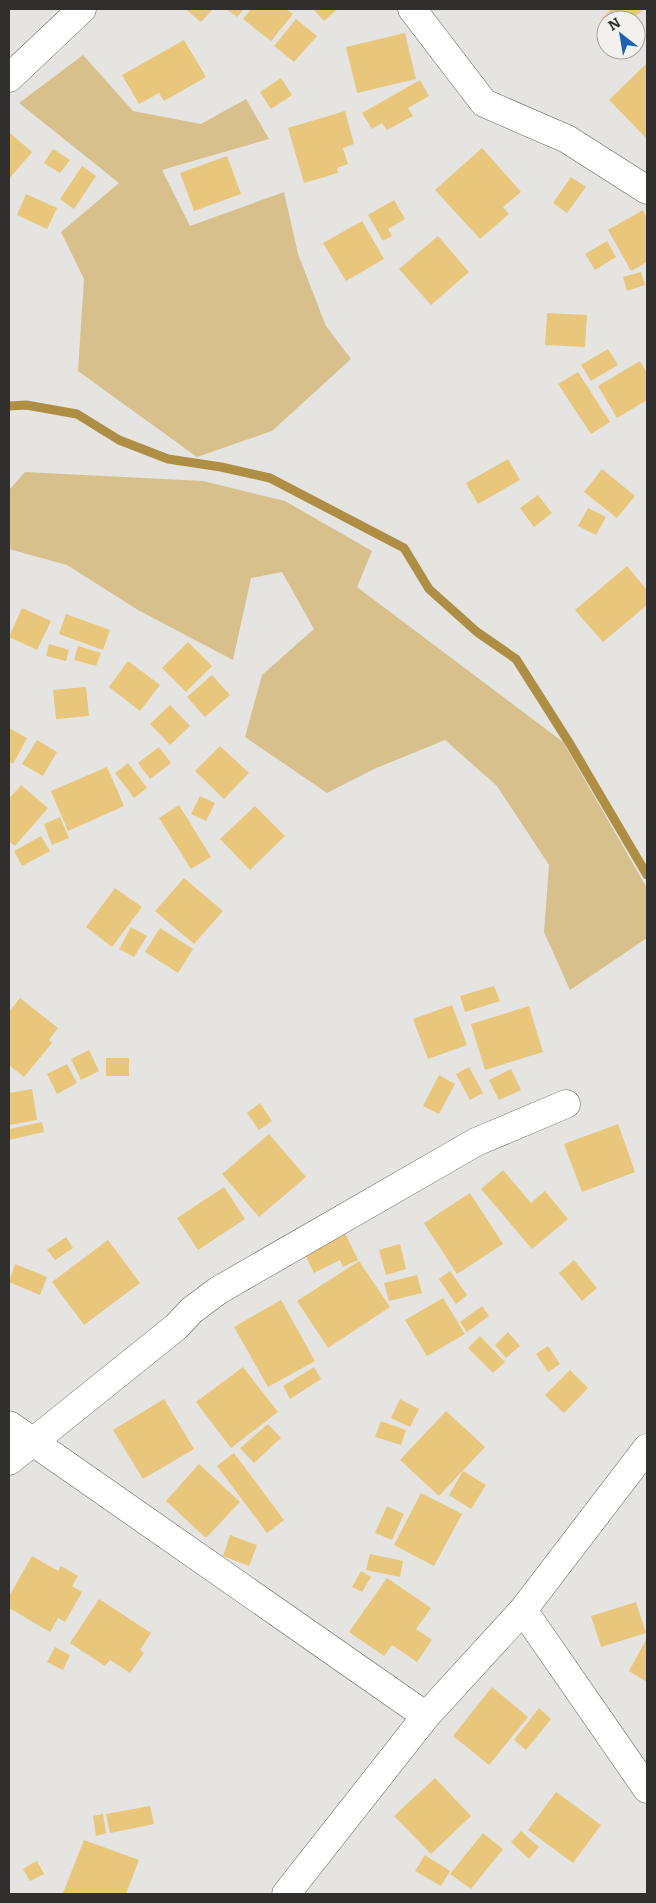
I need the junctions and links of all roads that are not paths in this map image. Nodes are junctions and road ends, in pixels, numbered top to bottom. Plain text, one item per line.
1 (82, 9) edge
2 (412, 9) edge
3 (9, 78) edge
4 (647, 190) edge
5 (566, 1104) dead end
6 (9, 1425) edge
7 (32, 1441) junction
8 (647, 1448) edge
9 (9, 1461) edge
10 (523, 1610) junction
11 (426, 1716) junction
12 (647, 1789) edge
13 (286, 1894) edge

1 - 3 street
2 - 4 street
5 - 7 street
6 - 7 street
7 - 9 street
7 - 11 street
8 - 10 street
10 - 11 street
10 - 12 street
11 - 13 street

